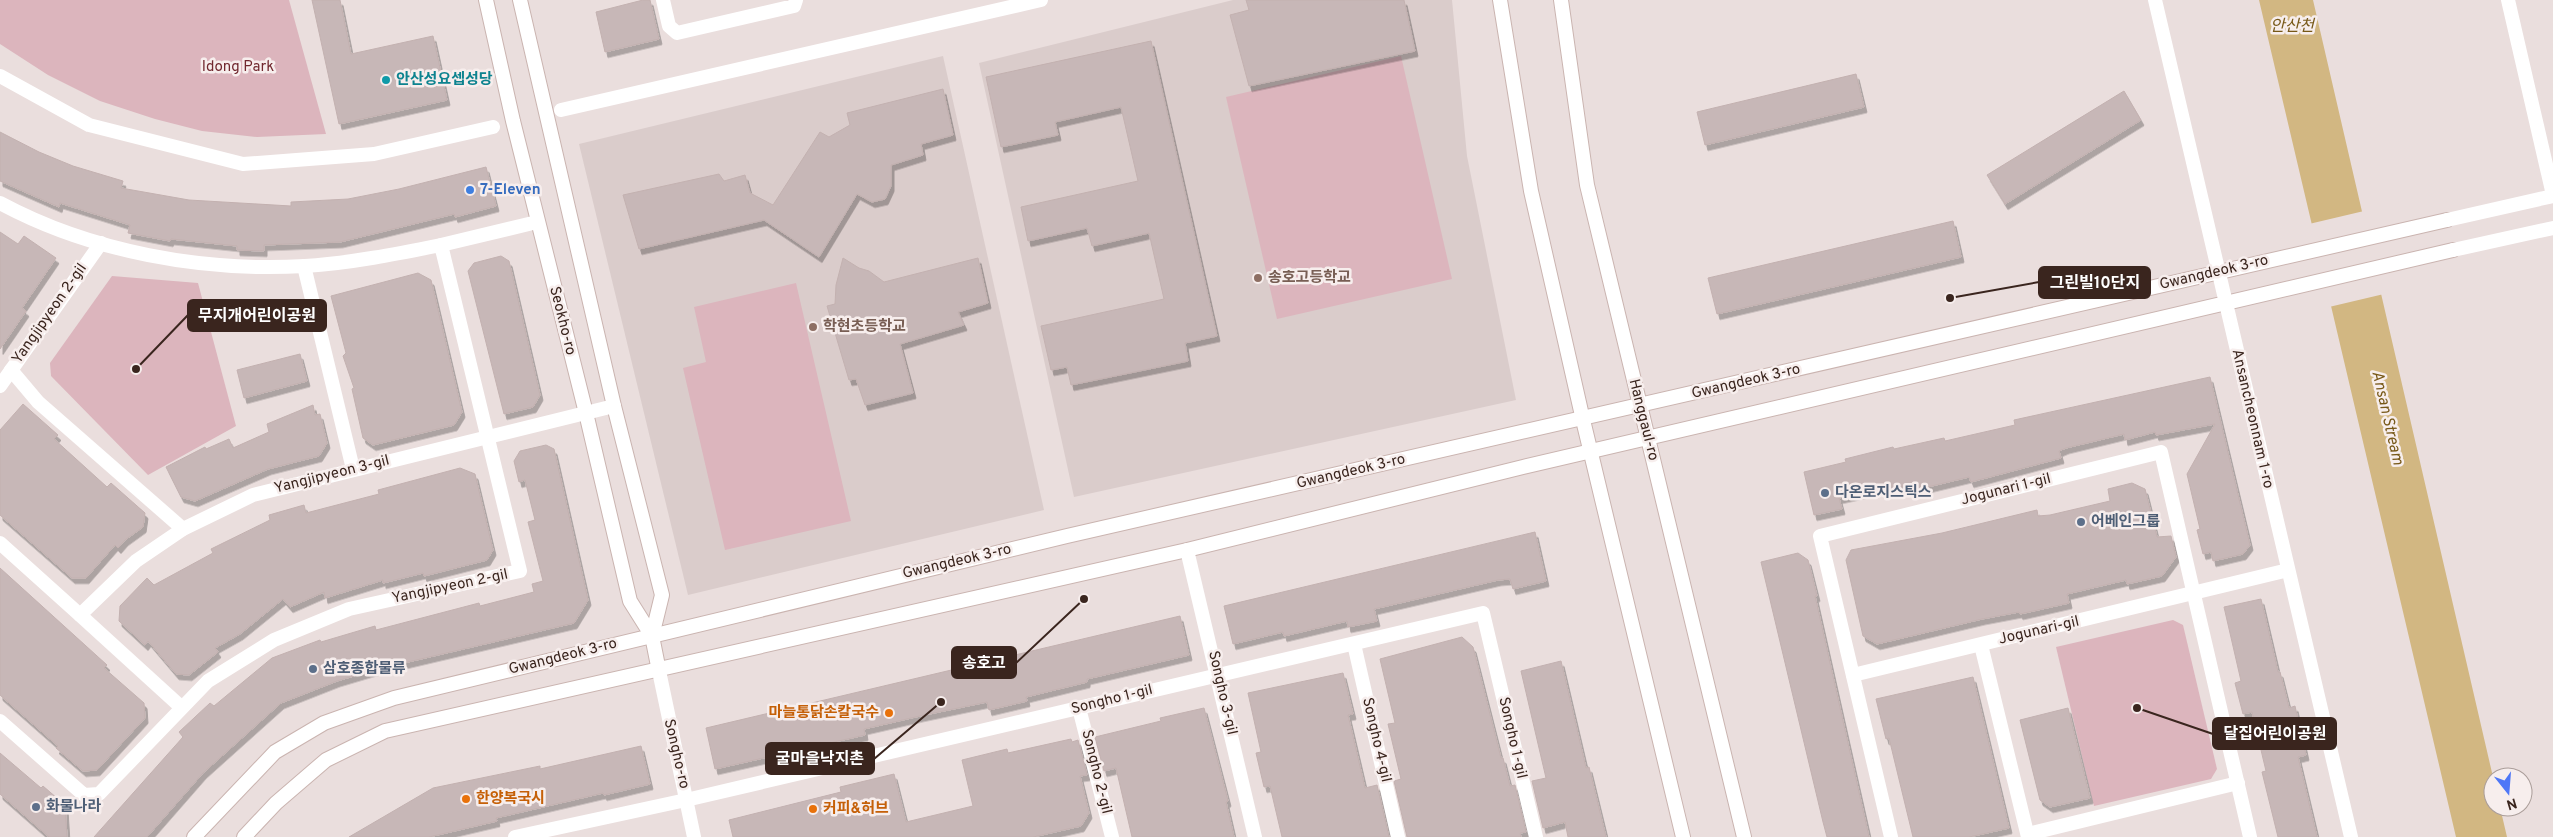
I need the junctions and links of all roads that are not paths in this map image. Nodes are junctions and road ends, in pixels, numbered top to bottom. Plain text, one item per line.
1 (486, 0) edge
2 (520, 0) edge
3 (664, 0) edge
4 (796, 0) edge
5 (1041, 0) edge
6 (1500, 0) edge
7 (1561, 0) edge
8 (2155, 0) edge
9 (2508, 0) edge
10 (0, 76) edge
11 (561, 110) dead end
12 (493, 127) dead end
13 (2553, 196) edge
14 (0, 203) edge
15 (537, 222) junction
16 (2553, 228) edge
17 (101, 243) junction
18 (440, 245) junction
19 (304, 266) junction
20 (2218, 271) junction
21 (2225, 304) junction
22 (11, 370) junction
23 (0, 386) edge
24 (614, 406) junction
25 (1640, 406) junction
26 (586, 413) junction
27 (1582, 420) junction
28 (486, 439) junction
29 (1647, 439) junction
30 (1591, 451) junction
31 (353, 469) junction
32 (183, 528) junction
33 (0, 543) edge
34 (1187, 550) junction
35 (2288, 570) junction
36 (2194, 594) junction
37 (80, 615) junction
38 (652, 636) junction
39 (1354, 644) junction
40 (1981, 645) junction
41 (659, 671) junction
42 (1217, 674) junction
43 (1853, 675) junction
44 (181, 707) junction
45 (1079, 708) junction
46 (0, 721) edge
47 (2238, 783) junction
48 (686, 800) junction
49 (2028, 835) edge
50 (1109, 836) edge
51 (194, 837) edge
52 (244, 837) edge
53 (515, 837) edge
54 (694, 837) edge
55 (1255, 837) edge
56 (1398, 837) edge
57 (1536, 837) edge
58 (1683, 837) edge
59 (1744, 837) edge
60 (1891, 837) edge
61 (2250, 837) edge
62 (2351, 837) edge

1 - 15 street, Seokho-ro
2 - 24 street, Seokho-ro
3 - 4 street
5 - 11 street
6 - 27 street
7 - 25 street, Hanggaul-ro
8 - 20 street, Ansancheonnam 1-ro
9 - 13 street
10 - 12 street
13 - 20 street, Gwangdeok 3-ro
14 - 17 street
15 - 18 street
15 - 26 street, Seokho-ro
16 - 21 street
17 - 19 street
17 - 22 street, Yangjipyeon 2-gil
18 - 19 street
18 - 28 street, Yangjipyeon 2-gil
19 - 31 street
20 - 21 street, Ansancheonnam 1-ro
20 - 25 street, Gwangdeok 3-ro
21 - 29 street
21 - 35 street, Ansancheonnam 1-ro
22 - 23 street, Yangjipyeon 2-gil
22 - 32 street
24 - 26 street, Yangjipyeon 3-gil
24 - 38 street, Seokho-ro
25 - 27 street, Gwangdeok 3-ro
25 - 29 street, Hanggaul-ro
26 - 28 street, Yangjipyeon 3-gil
26 - 38 street, Seokho-ro
27 - 30 street
27 - 38 street, Gwangdeok 3-ro
28 - 31 street, Yangjipyeon 3-gil
28 - 44 street, Yangjipyeon 2-gil
29 - 30 street
29 - 59 street, Hanggaul-ro
30 - 34 street
30 - 58 street
31 - 32 street, Yangjipyeon 3-gil
32 - 37 street, Yangjipyeon 3-gil
33 - 37 street
34 - 41 street
34 - 42 street, Songho 3-gil
35 - 36 street, Jogunari-gil
35 - 62 street, Ansancheonnam 1-ro
36 - 40 street, Jogunari-gil
36 - 43 street, Jogunari 1-gil
36 - 47 street, Jogunari 1-gil
37 - 44 street
38 - 41 street, Seokho-ro
38 - 51 street, Gwangdeok 3-ro
39 - 42 street, Songho 1-gil
39 - 56 street, Songho 4-gil
39 - 57 street, Songho 1-gil
40 - 43 street
40 - 49 street, Jogunari-gil
41 - 48 street, Songho-ro
41 - 52 street
42 - 45 street, Songho 1-gil
42 - 55 street, Songho 3-gil
43 - 60 street, Jogunari 1-gil
44 - 46 street, Yangjipyeon 2-gil
45 - 48 street, Songho 1-gil
45 - 50 street, Songho 2-gil
47 - 49 street
47 - 61 street, Jogunari 1-gil
48 - 53 street, Songho 1-gil
48 - 54 street, Songho-ro

